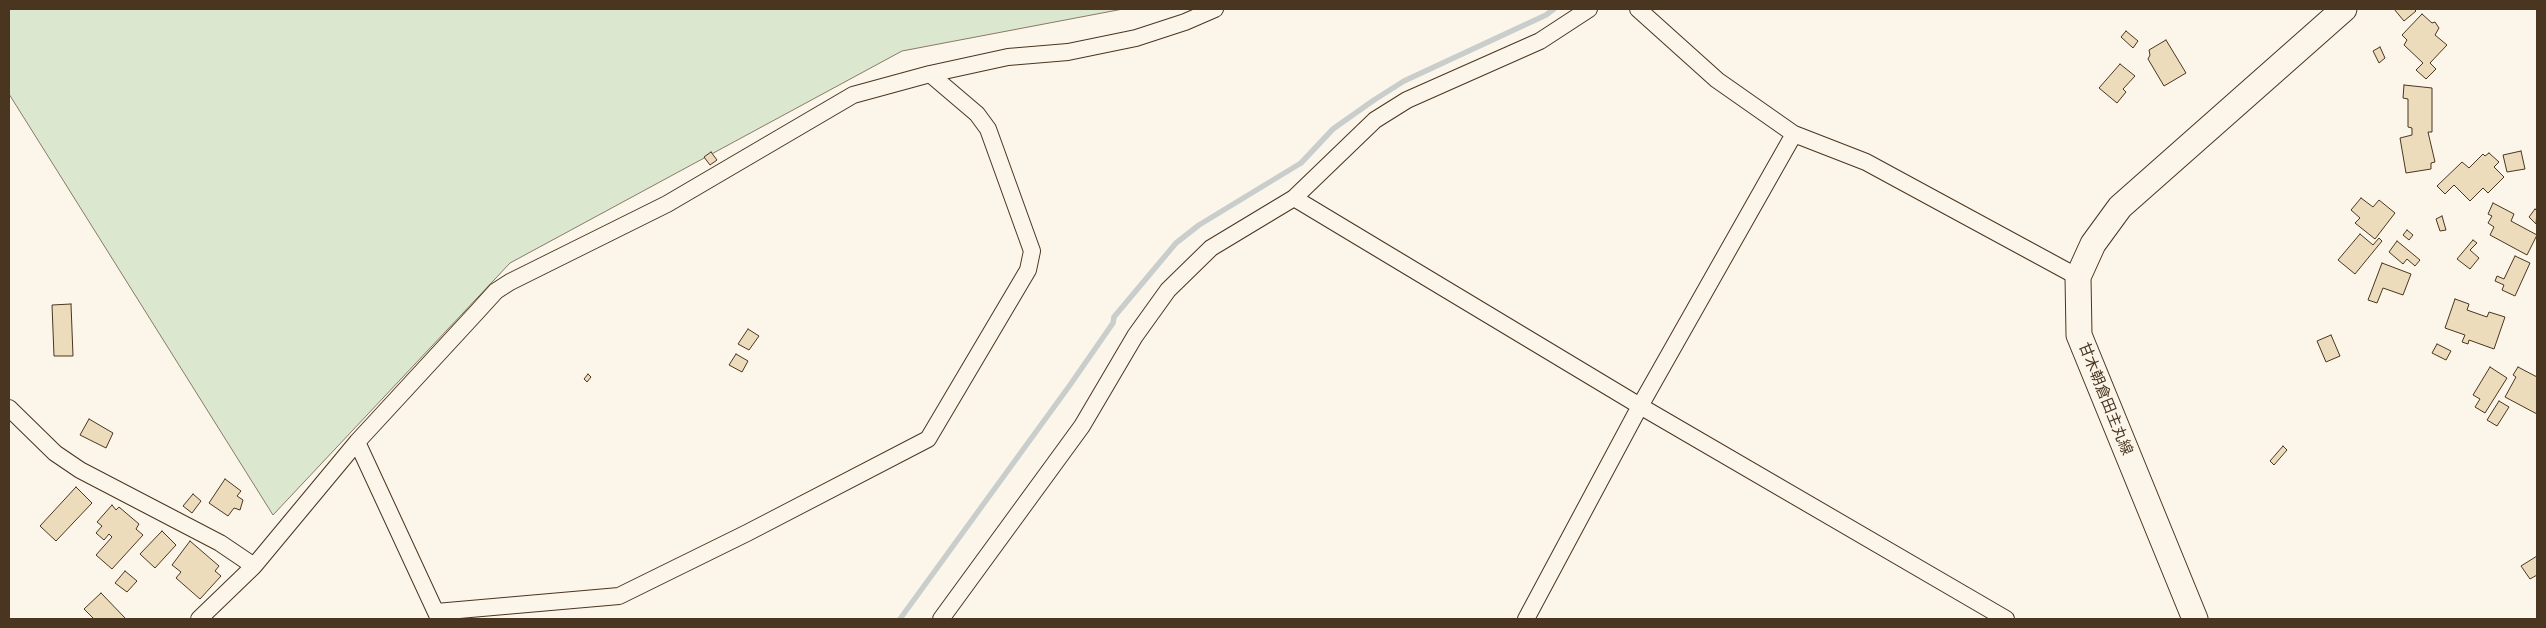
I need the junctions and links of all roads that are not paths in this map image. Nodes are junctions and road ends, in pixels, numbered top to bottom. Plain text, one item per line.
1 (1215, 9) edge
2 (1589, 9) edge
3 (1638, 9) edge
4 (2344, 9) edge
5 (930, 74) junction
6 (1794, 134) junction
7 (1294, 198) junction
8 (2078, 276) junction
9 (1640, 406) junction
10 (9, 408) edge
11 (357, 442) junction
12 (254, 566) junction
13 (437, 616) edge
14 (200, 619) edge
15 (942, 619) edge
16 (1526, 619) edge
17 (2006, 619) edge
18 (2194, 619) edge

1 - 5 street
2 - 7 street
3 - 6 street
4 - 8 main road, 甘木朝倉田主丸線
5 - 11 street
5 - 13 street
6 - 8 street
6 - 9 street
7 - 9 street
7 - 15 street
8 - 18 main road, 甘木朝倉田主丸線
9 - 16 street
9 - 17 street
10 - 12 street
11 - 12 street
11 - 13 street
12 - 14 street

